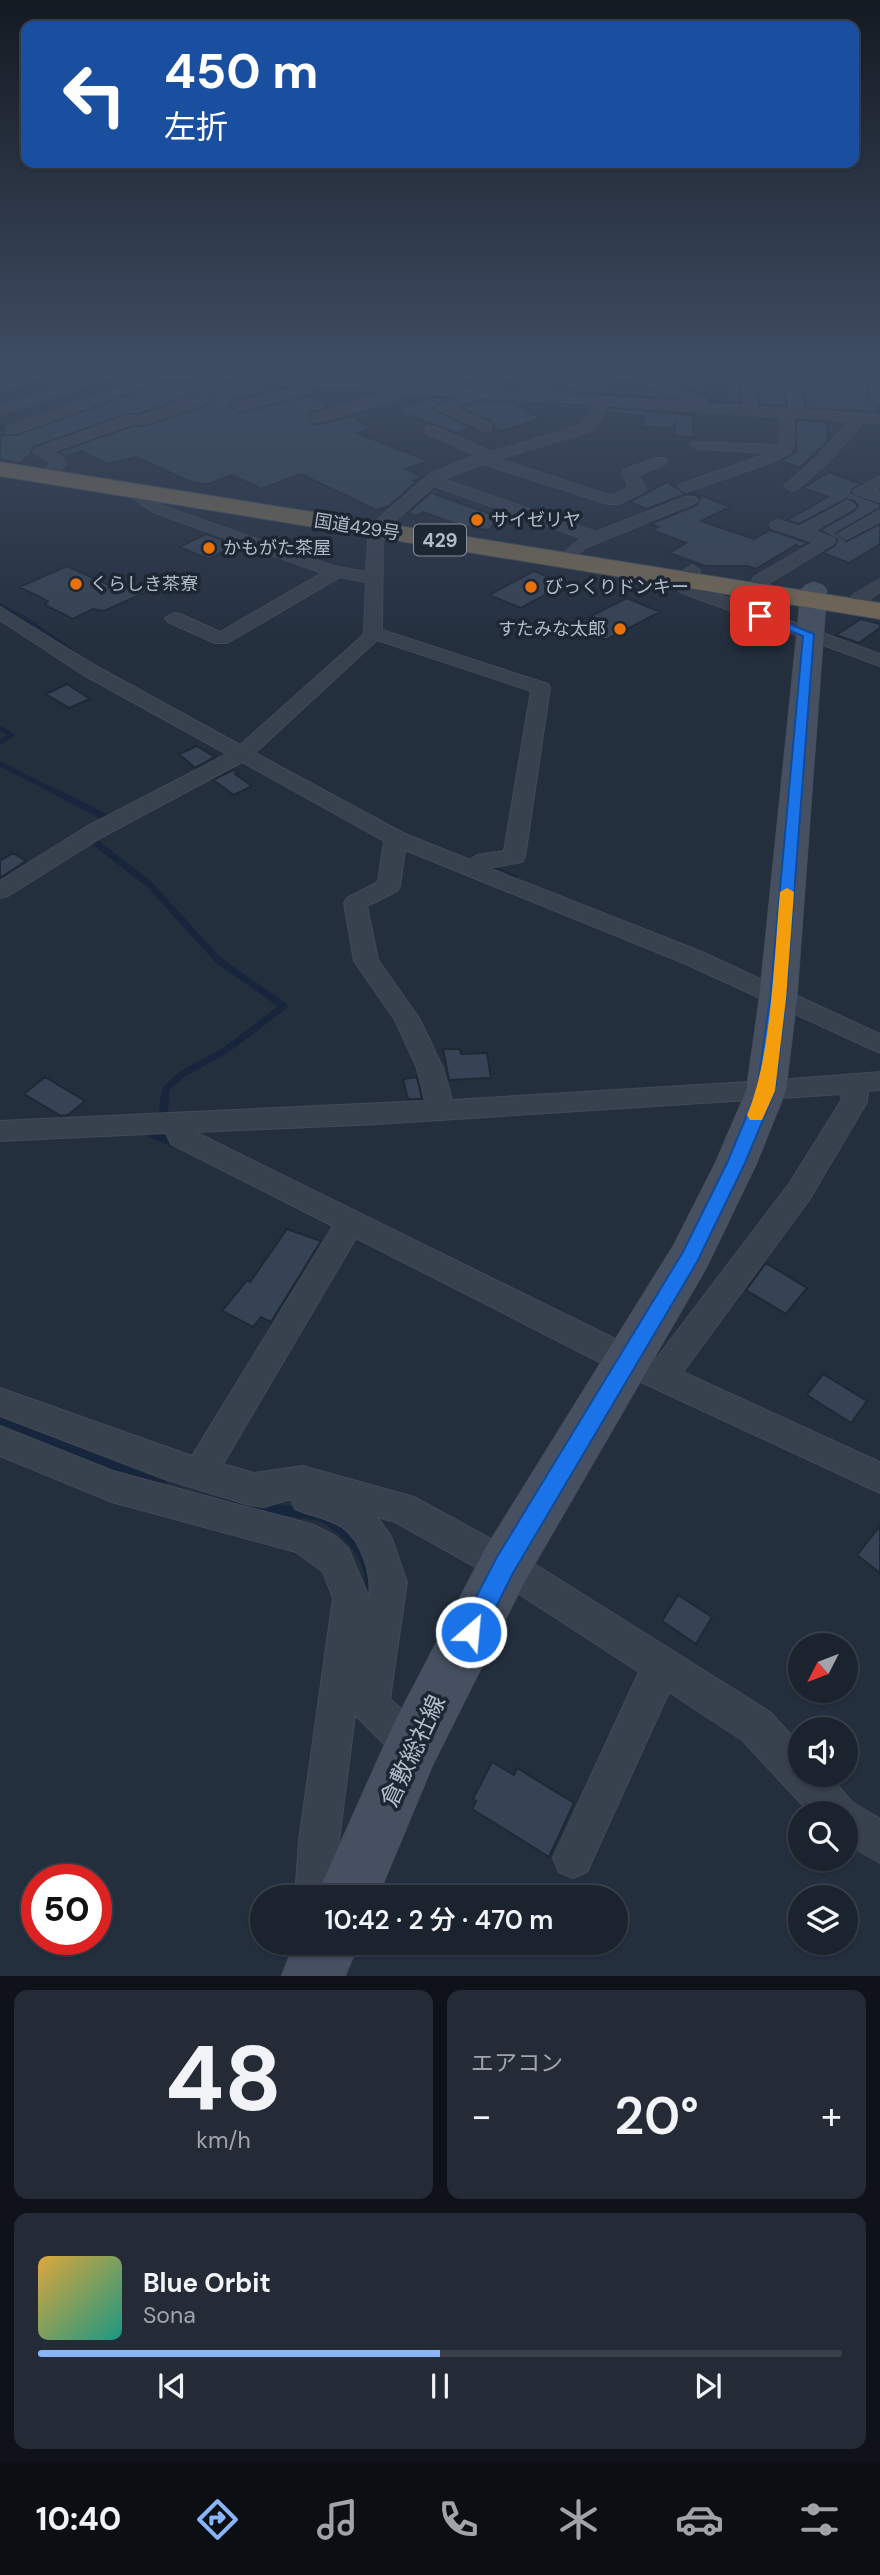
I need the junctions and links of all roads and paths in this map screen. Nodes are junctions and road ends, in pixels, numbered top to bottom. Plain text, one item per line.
1 (93, 460) edge
2 (475, 460) edge
3 (493, 460) edge
4 (765, 460) edge
5 (822, 460) edge
6 (660, 461) dead end
7 (0, 469) edge
8 (432, 480) junction
9 (880, 481) edge
10 (792, 486) dead end
11 (146, 493) junction
12 (880, 497) edge
13 (847, 506) dead end
14 (880, 515) edge
15 (379, 525) junction
16 (778, 525) dead end
17 (802, 532) junction
18 (846, 534) dead end
19 (596, 538) junction
20 (574, 551) junction
21 (336, 572) junction
22 (690, 575) junction
23 (373, 579) junction
24 (760, 582) junction
25 (875, 598) edge
26 (812, 608) junction
27 (0, 612) edge
28 (174, 618) dead end
29 (373, 633) junction
30 (880, 660) edge
31 (246, 751) junction
32 (395, 838) junction
33 (474, 867) junction
34 (0, 891) edge
35 (778, 999) junction
36 (880, 1044) edge
37 (868, 1082) edge
38 (766, 1091) junction
39 (441, 1110) junction
40 (177, 1123) junction
41 (0, 1130) edge
42 (347, 1228) junction
43 (644, 1368) junction
44 (0, 1402) edge
45 (0, 1441) edge
46 (200, 1474) junction
47 (880, 1478) edge
48 (249, 1489) junction
49 (505, 1565) junction
50 (662, 1664) junction
51 (413, 1745) junction
52 (788, 1761) edge
53 (812, 1787) edge
54 (826, 1801) edge
55 (858, 1828) edge
56 (880, 1843) edge
57 (573, 1858) dead end
58 (317, 1885) edge
59 (352, 1885) edge
60 (314, 1955) edge
61 (322, 1955) edge
62 (313, 1976) edge

1 - 15 highway, 国道429号 / 429
2 - 8 street
3 - 6 street
4 - 19 street
5 - 10 street
7 - 11 highway, 国道429号 / 429
8 - 15 street
8 - 19 street
9 - 12 street
11 - 15 highway, 国道429号 / 429
11 - 21 street
13 - 17 street
14 - 18 street
15 - 20 highway, 国道429号 / 429
15 - 22 highway, 国道429号 / 429
15 - 23 street
16 - 17 street
17 - 24 street
19 - 20 street
20 - 22 highway, 国道429号 / 429
21 - 23 street
21 - 28 street
22 - 24 highway, 国道429号 / 429
22 - 26 highway, 国道429号 / 429
22 - 26 street
23 - 29 street
24 - 26 highway, 国道429号 / 429
25 - 26 highway, 国道429号 / 429
26 - 30 street
26 - 35 main road, 倉敷総社線
27 - 31 street
29 - 31 street
29 - 33 street
31 - 32 street
31 - 34 street
32 - 33 street
32 - 39 street
33 - 35 street
35 - 36 street
35 - 38 main road, 倉敷総社線
37 - 38 street
37 - 43 street
38 - 39 street
38 - 43 main road, 倉敷総社線
39 - 40 street
40 - 41 street
40 - 42 street
42 - 43 street
42 - 46 street
43 - 47 street
43 - 49 main road, 倉敷総社線
44 - 46 street
45 - 58 street
46 - 48 street
48 - 49 street
48 - 51 street
49 - 50 street
49 - 51 main road, 倉敷総社線
50 - 52 street
50 - 57 street
51 - 59 main road, 倉敷総社線
53 - 54 street
55 - 56 street
60 - 62 street
61 - 62 main road

